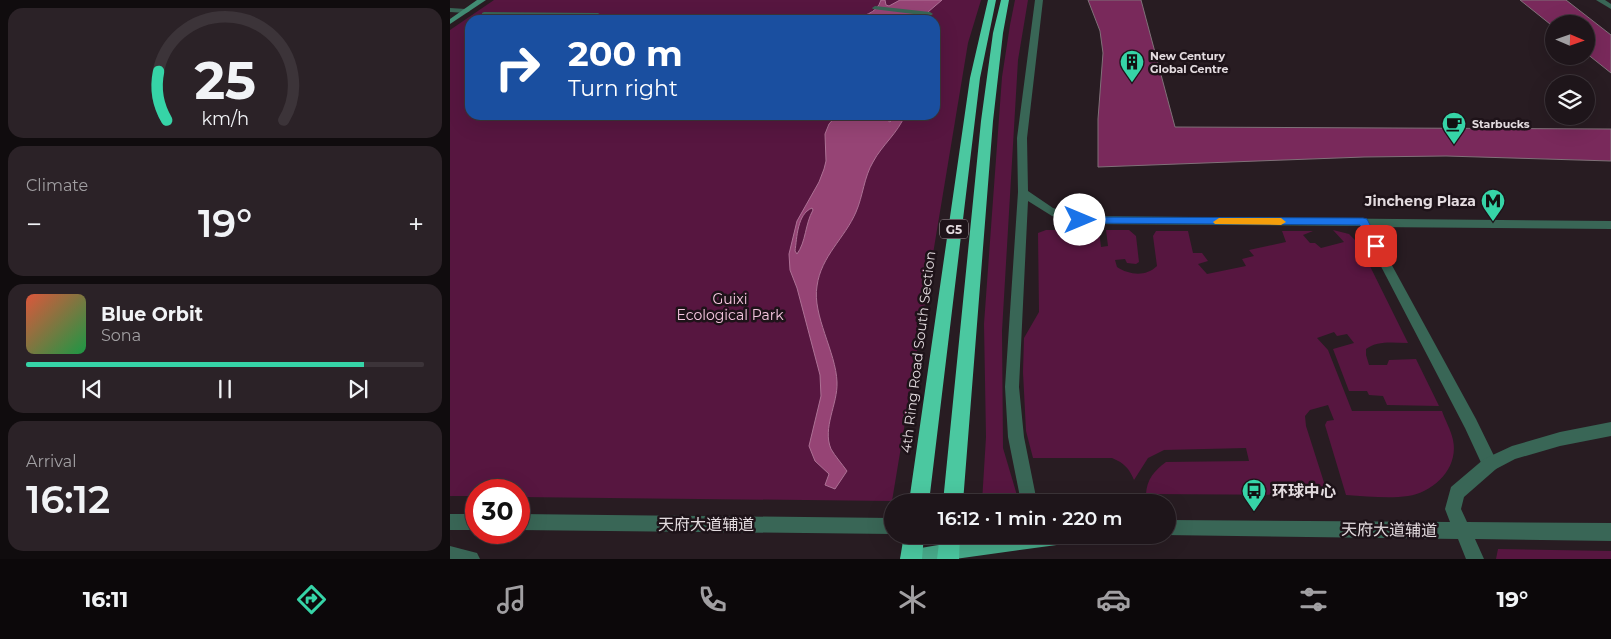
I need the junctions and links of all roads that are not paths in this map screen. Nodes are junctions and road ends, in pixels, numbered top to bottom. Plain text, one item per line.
1 (472, 0) edge
2 (482, 0) edge
3 (992, 0) edge
4 (1006, 0) edge
5 (1039, 0) edge
6 (1600, 0) edge
7 (1611, 7) edge
8 (875, 8) dead end
9 (453, 13) edge
10 (484, 14) dead end
11 (598, 14) dead end
12 (930, 14) dead end
13 (450, 22) edge
14 (1022, 192) junction
15 (1363, 222) junction
16 (1611, 225) edge
17 (1611, 429) edge
18 (1490, 464) junction
19 (920, 494) edge
20 (954, 494) edge
21 (1027, 494) edge
22 (450, 522) edge
23 (465, 522) edge
24 (530, 522) edge
25 (884, 526) edge
26 (1176, 528) edge
27 (1462, 530) junction
28 (1611, 532) edge
29 (912, 544) edge
30 (949, 544) edge
31 (995, 544) edge
32 (450, 556) edge
33 (471, 559) edge
34 (910, 559) edge
35 (948, 559) edge
36 (1475, 559) edge

1 - 9 main road
2 - 9 main road
3 - 19 highway, 4th Ring Road South Section / G5
4 - 20 highway, G5
5 - 14 street
6 - 7 street
8 - 12 street
9 - 13 main road
10 - 11 street
14 - 15 street
14 - 21 street
15 - 16 street
15 - 18 street
17 - 18 street
18 - 27 street
22 - 23 street
24 - 25 street, 天府大道辅道
26 - 27 street, 天府大道辅道
27 - 28 street, 天府大道辅道
27 - 36 street
29 - 34 highway
30 - 35 highway
31 - 34 main road
32 - 33 street

